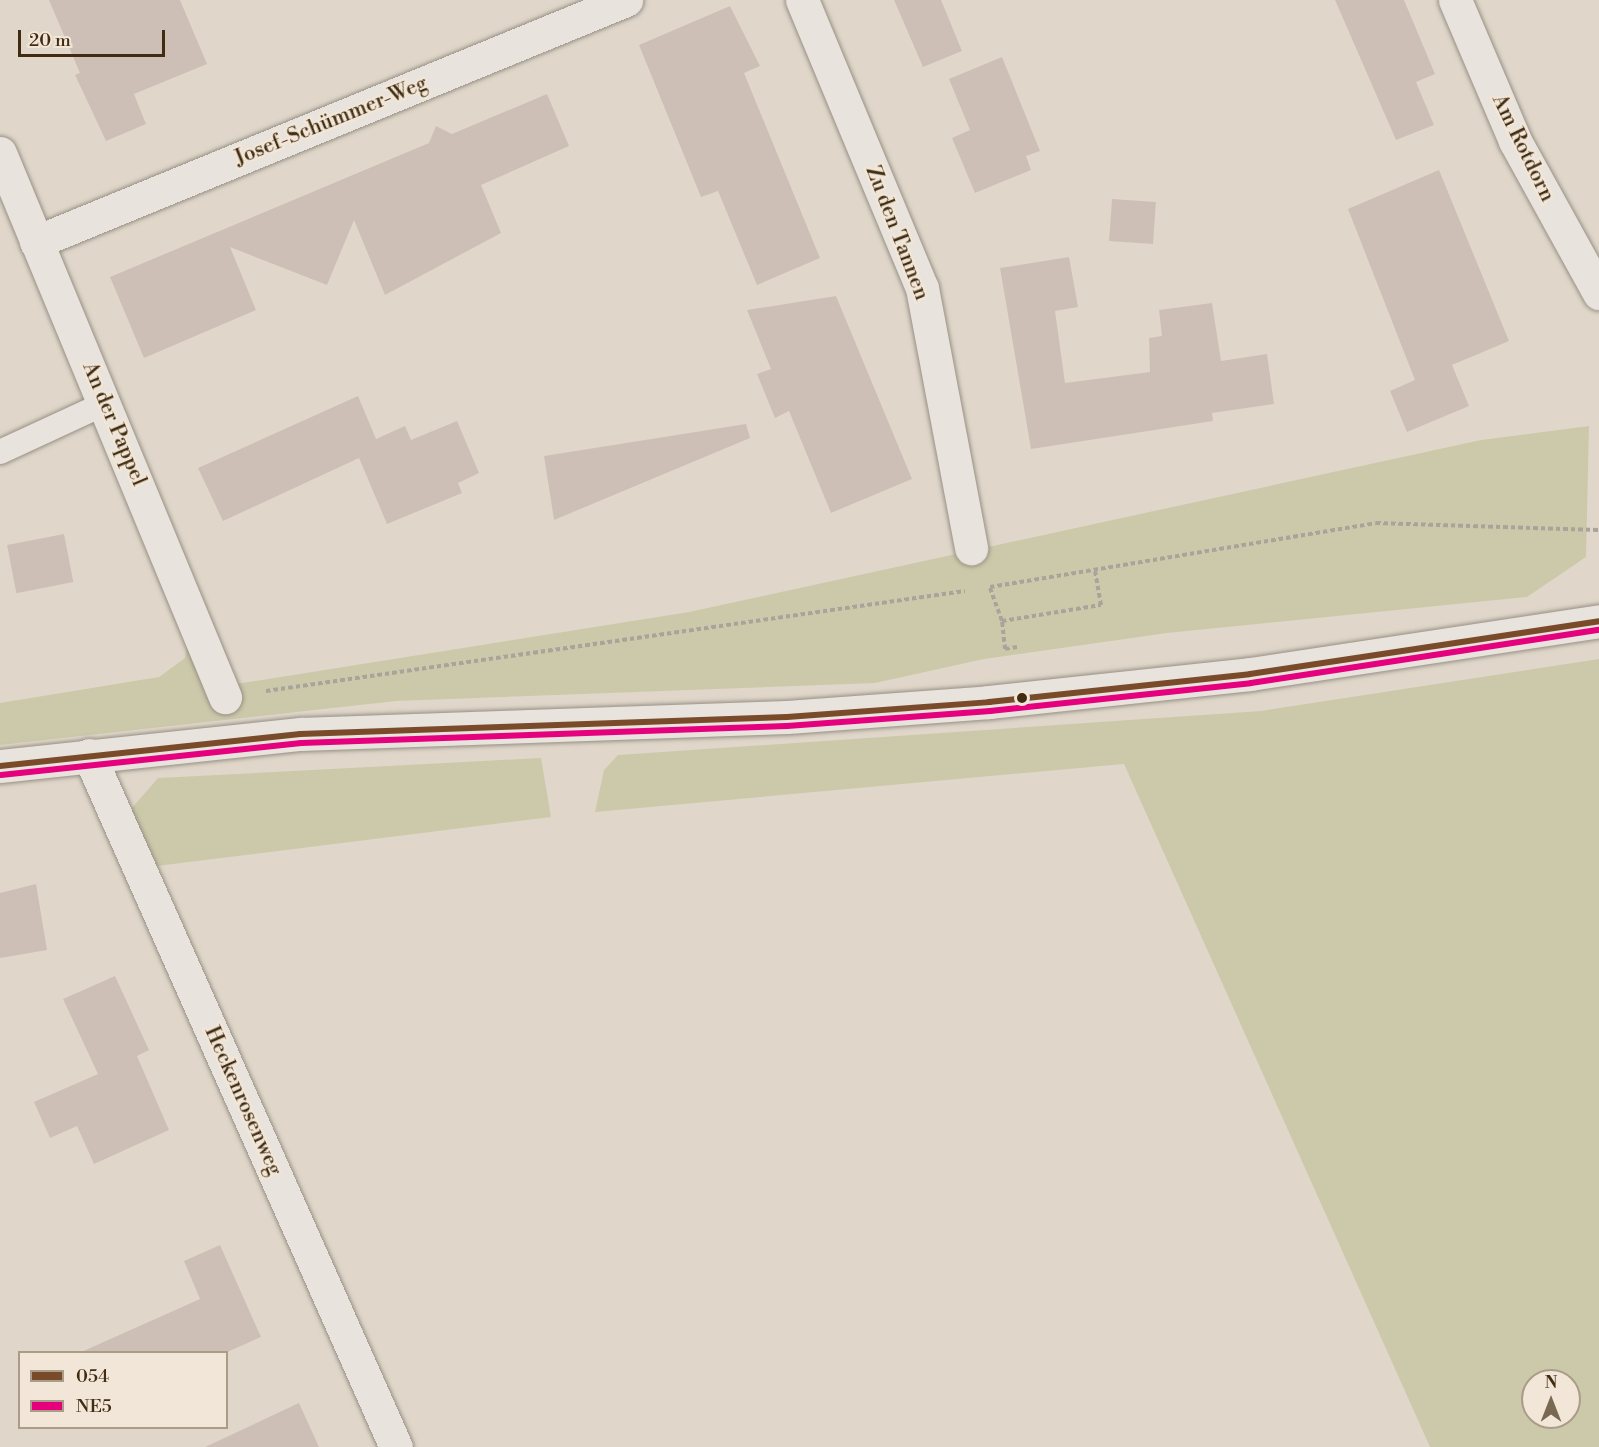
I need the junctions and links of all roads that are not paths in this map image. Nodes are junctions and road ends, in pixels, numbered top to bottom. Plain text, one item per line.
1 (626, 0) edge
2 (802, 0) edge
3 (1455, 0) edge
4 (0, 153) edge
5 (36, 242) junction
6 (1599, 292) edge
7 (106, 403) junction
8 (0, 452) edge
9 (971, 548) dead end
10 (1599, 621) edge
11 (225, 697) road end
12 (90, 756) junction
13 (0, 766) edge
14 (396, 1447) edge

1 - 5 street, Josef-Schümmer-Weg
2 - 9 street, Zu den Tannen
3 - 6 street, Am Rotdorn
4 - 5 street, An der Pappel
5 - 7 street, An der Pappel
7 - 8 lane
7 - 11 street, An der Pappel
10 - 12 street
12 - 13 street
12 - 14 street, Heckenrosenweg

